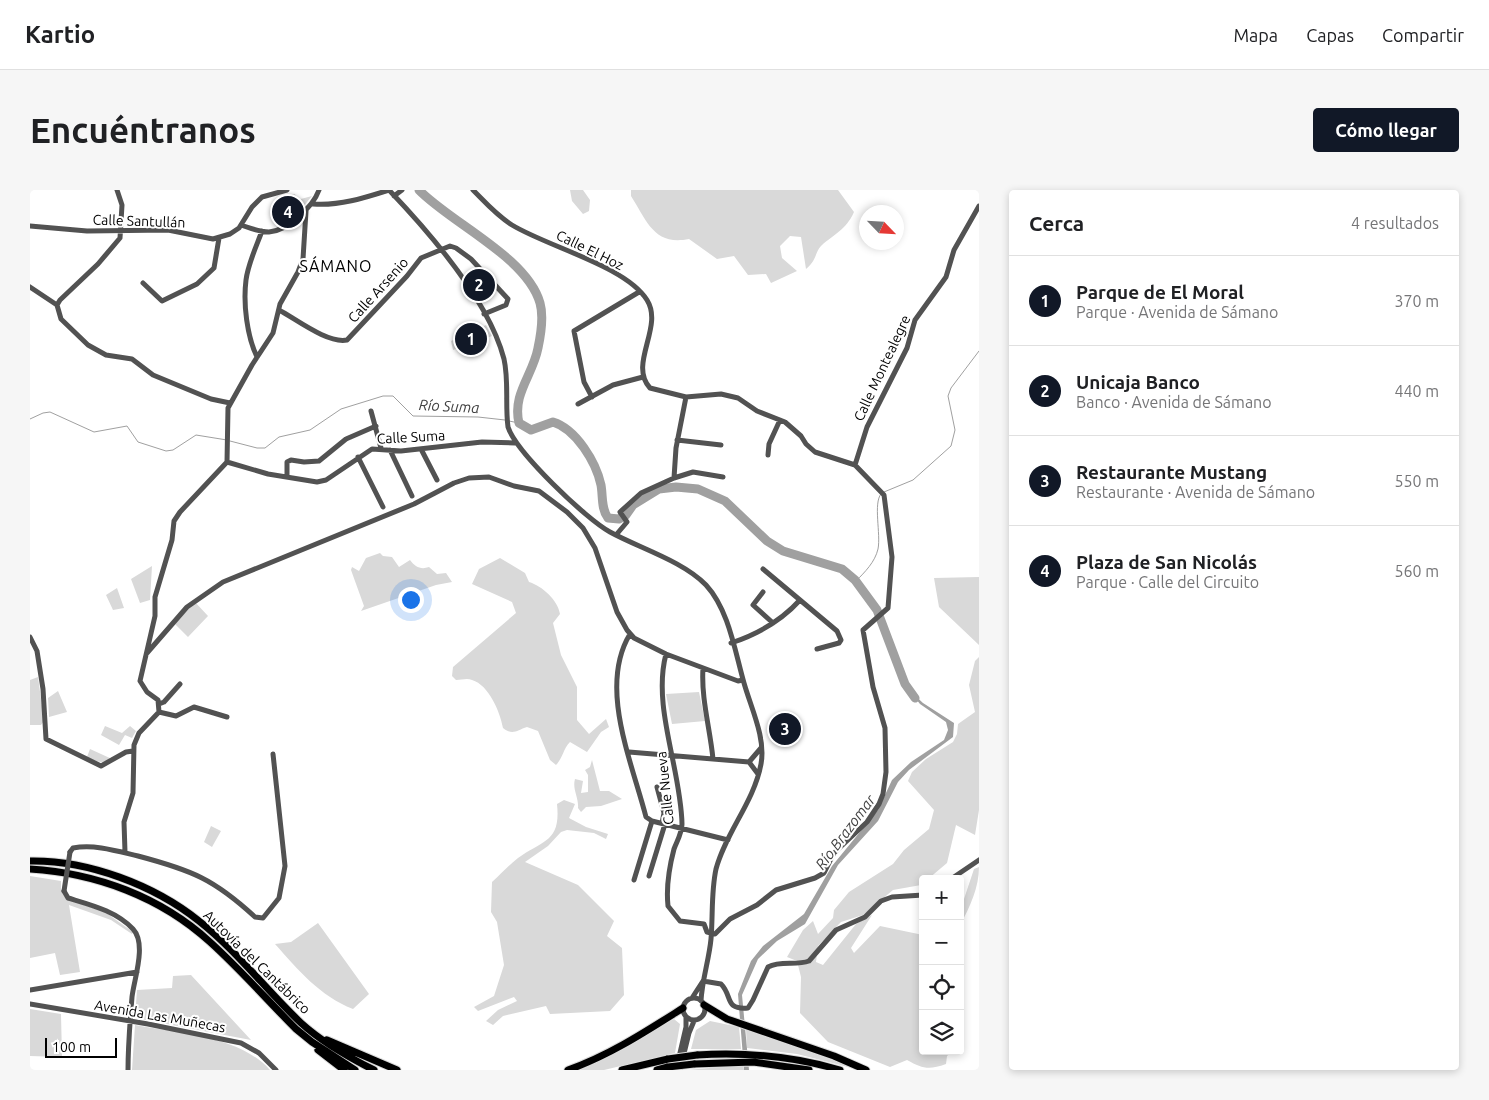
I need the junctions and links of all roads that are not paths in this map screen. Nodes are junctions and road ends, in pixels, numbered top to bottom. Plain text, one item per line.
1 (118, 190) edge
2 (287, 190) edge
3 (319, 190) edge
4 (389, 190) edge
5 (402, 190) edge
6 (473, 190) edge
7 (268, 192) edge
8 (394, 196) junction
9 (313, 204) junction
10 (979, 206) edge
11 (306, 211) junction
12 (241, 225) junction
13 (30, 226) edge
14 (122, 231) junction
15 (262, 231) junction
16 (219, 238) junction
17 (440, 249) junction
18 (143, 283) dead end
19 (30, 287) edge
20 (639, 292) junction
21 (57, 305) junction
22 (279, 310) junction
23 (484, 314) junction
24 (257, 357) junction
25 (643, 377) junction
26 (592, 397) junction
27 (686, 397) junction
28 (230, 403) junction
29 (578, 404) dead end
30 (371, 411) dead end
31 (780, 420) junction
32 (376, 426) junction
33 (678, 440) junction
34 (514, 443) junction
35 (721, 445) dead end
36 (381, 448) junction
37 (422, 449) junction
38 (390, 450) junction
39 (768, 455) dead end
40 (358, 457) junction
41 (227, 462) junction
42 (855, 464) junction
43 (287, 477) junction
44 (723, 477) dead end
45 (674, 478) junction
46 (437, 480) dead end
47 (412, 496) dead end
48 (383, 507) dead end
49 (616, 535) junction
50 (763, 568) dead end
51 (763, 592) dead end
52 (800, 600) junction
53 (773, 623) junction
54 (630, 634) junction
55 (30, 637) edge
56 (731, 643) junction
57 (817, 649) dead end
58 (147, 653) junction
59 (666, 654) junction
60 (703, 668) junction
61 (743, 680) junction
62 (180, 684) dead end
63 (159, 704) junction
64 (159, 712) junction
65 (227, 717) dead end
66 (761, 748) junction
67 (133, 751) junction
68 (629, 752) junction
69 (273, 754) dead end
70 (674, 756) junction
71 (713, 759) junction
72 (749, 762) junction
73 (758, 774) junction
74 (657, 787) dead end
75 (652, 821) junction
76 (664, 824) junction
77 (682, 828) junction
78 (728, 840) junction
79 (125, 852) junction
80 (979, 860) edge
81 (30, 861) edge
82 (30, 869) edge
83 (957, 875) edge
84 (649, 876) dead end
85 (634, 880) dead end
86 (919, 895) edge
87 (712, 917) junction
88 (704, 924) junction
89 (712, 934) junction
90 (137, 972) junction
91 (703, 981) junction
92 (30, 990) edge
93 (692, 998) junction
94 (703, 1003) junction
95 (30, 1004) edge
96 (683, 1008) junction
97 (686, 1017) junction
98 (131, 1021) junction
99 (694, 1021) junction
100 (315, 1039) junction
101 (128, 1070) edge
102 (276, 1070) edge
103 (344, 1070) edge
104 (355, 1070) edge
105 (374, 1070) edge
106 (397, 1070) edge
107 (568, 1070) edge
108 (622, 1070) edge
109 (656, 1070) edge
110 (678, 1070) edge
111 (809, 1070) edge
112 (840, 1070) edge
113 (866, 1070) edge

1 - 14 street
2 - 7 street
3 - 9 street
4 - 8 street
4 - 9 street
5 - 8 street
6 - 20 street, Calle El Hoz
7 - 12 street
8 - 17 street
9 - 11 street
10 - 42 street, Calle Montealegre
11 - 15 street
11 - 22 street
12 - 15 street
12 - 16 street
13 - 14 street, Calle Santullán
14 - 16 street, Calle Santullán
14 - 21 street
15 - 24 street
16 - 18 street
17 - 22 street, Calle Arsenio
17 - 23 street
17 - 23 street
19 - 21 street
20 - 25 street, Calle El Hoz
20 - 26 street
21 - 28 street
22 - 24 street
23 - 34 street
24 - 28 street
25 - 26 street
25 - 27 street
26 - 29 street
27 - 31 street
27 - 33 street
28 - 41 street
30 - 32 street
31 - 39 street
31 - 42 street
32 - 36 street
32 - 43 street
33 - 35 street
33 - 45 street
34 - 37 street, Calle Suma
34 - 49 street
36 - 38 street, Calle Suma
36 - 40 street, Calle Suma
37 - 38 street, Calle Suma
37 - 46 street
38 - 47 street
40 - 43 street, Calle Suma
40 - 48 street
41 - 43 street, Calle Suma
41 - 58 street
42 - 89 street
44 - 45 street
45 - 49 street
49 - 56 street
50 - 52 street
51 - 53 street
52 - 53 street
52 - 57 street
53 - 56 street
54 - 58 street
54 - 59 street
54 - 68 street
55 - 67 street
56 - 61 street
58 - 63 street
59 - 60 street
59 - 70 street, Calle Nueva
60 - 61 street
60 - 71 street
61 - 66 street
62 - 63 street
63 - 64 street
64 - 65 street
64 - 67 street
66 - 72 street
66 - 73 street
67 - 79 street
68 - 70 street
68 - 75 street
69 - 79 street
70 - 71 street
70 - 77 street, Calle Nueva
71 - 72 street
72 - 73 street
73 - 78 street
74 - 76 street
75 - 76 street
75 - 85 street
76 - 77 street
76 - 84 street
77 - 78 street
77 - 88 street, Calle Nueva
78 - 87 street
79 - 90 street, bridge
80 - 83 street
81 - 100 highway, Autovía del Cantábrico
82 - 100 highway, Autovía del Cantábrico
86 - 91 street
87 - 88 street
87 - 89 street
88 - 89 street
89 - 91 street
90 - 92 street
90 - 98 street
91 - 93 street
91 - 94 street
93 - 94 street
93 - 96 street
94 - 99 street
94 - 113 highway
95 - 98 street, Avenida Las Muñecas
96 - 97 street
96 - 107 highway
97 - 99 street
97 - 110 street
98 - 101 street
98 - 102 street, Avenida Las Muñecas
99 - 110 street
100 - 103 highway
100 - 104 highway, Autovía del Cantábrico
100 - 105 highway, Autovía del Cantábrico
100 - 106 highway
108 - 112 highway, bridge
109 - 111 highway, bridge

